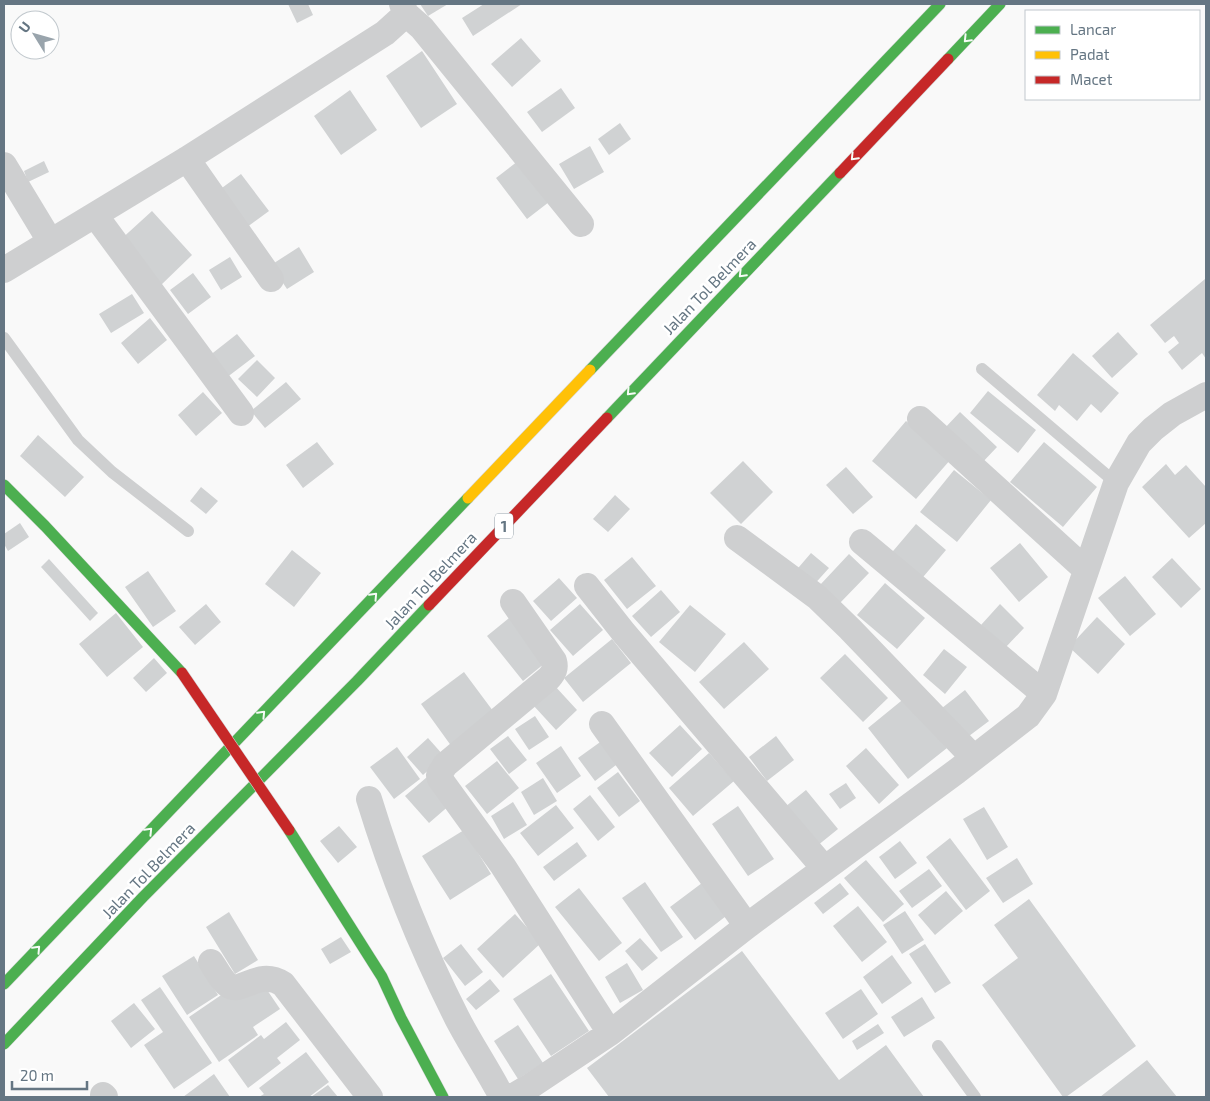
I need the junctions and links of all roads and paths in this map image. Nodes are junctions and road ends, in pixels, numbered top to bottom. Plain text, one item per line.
1 (940, 4) edge
2 (1000, 4) edge
3 (404, 9) edge
4 (187, 160) junction
5 (4, 165) edge
6 (95, 215) junction
7 (581, 224) dead end
8 (50, 241) junction
9 (4, 270) edge
10 (271, 279) dead end
11 (4, 338) edge
12 (982, 370) dead end
13 (1206, 395) edge
14 (241, 413) dead end
15 (920, 419) dead end
16 (1116, 483) junction
17 (4, 485) edge
18 (188, 532) dead end
19 (737, 538) dead end
20 (862, 542) dead end
21 (1086, 570) junction
22 (587, 586) dead end
23 (513, 602) dead end
24 (1044, 694) junction
25 (602, 724) dead end
26 (974, 758) junction
27 (369, 799) dead end
28 (824, 868) junction
29 (747, 926) junction
30 (211, 962) dead end
31 (4, 984) edge
32 (610, 1033) junction
33 (4, 1044) edge
34 (938, 1046) dead end
35 (370, 1097) edge
36 (443, 1097) edge
37 (502, 1097) edge
38 (512, 1097) edge
39 (974, 1097) edge

31 -> 1 main road, Jalan Tol Belmera
2 -> 33 main road, Jalan Tol Belmera / 1
3 - 4 street
3 - 7 street
4 - 6 street
4 - 10 street
5 - 8 street
6 - 8 street
6 - 14 street
8 - 9 street
11 - 18 lane
12 - 16 lane
13 - 16 street
15 - 21 street
16 - 21 street
17 - 36 main road, bridge
19 - 26 street
20 - 24 street
21 - 24 street
22 - 28 street
23 - 32 street
24 - 26 street
25 - 29 street
26 - 28 street
27 - 37 street
28 - 29 street
29 - 32 street
30 - 35 street
32 - 38 street
34 - 39 lane

